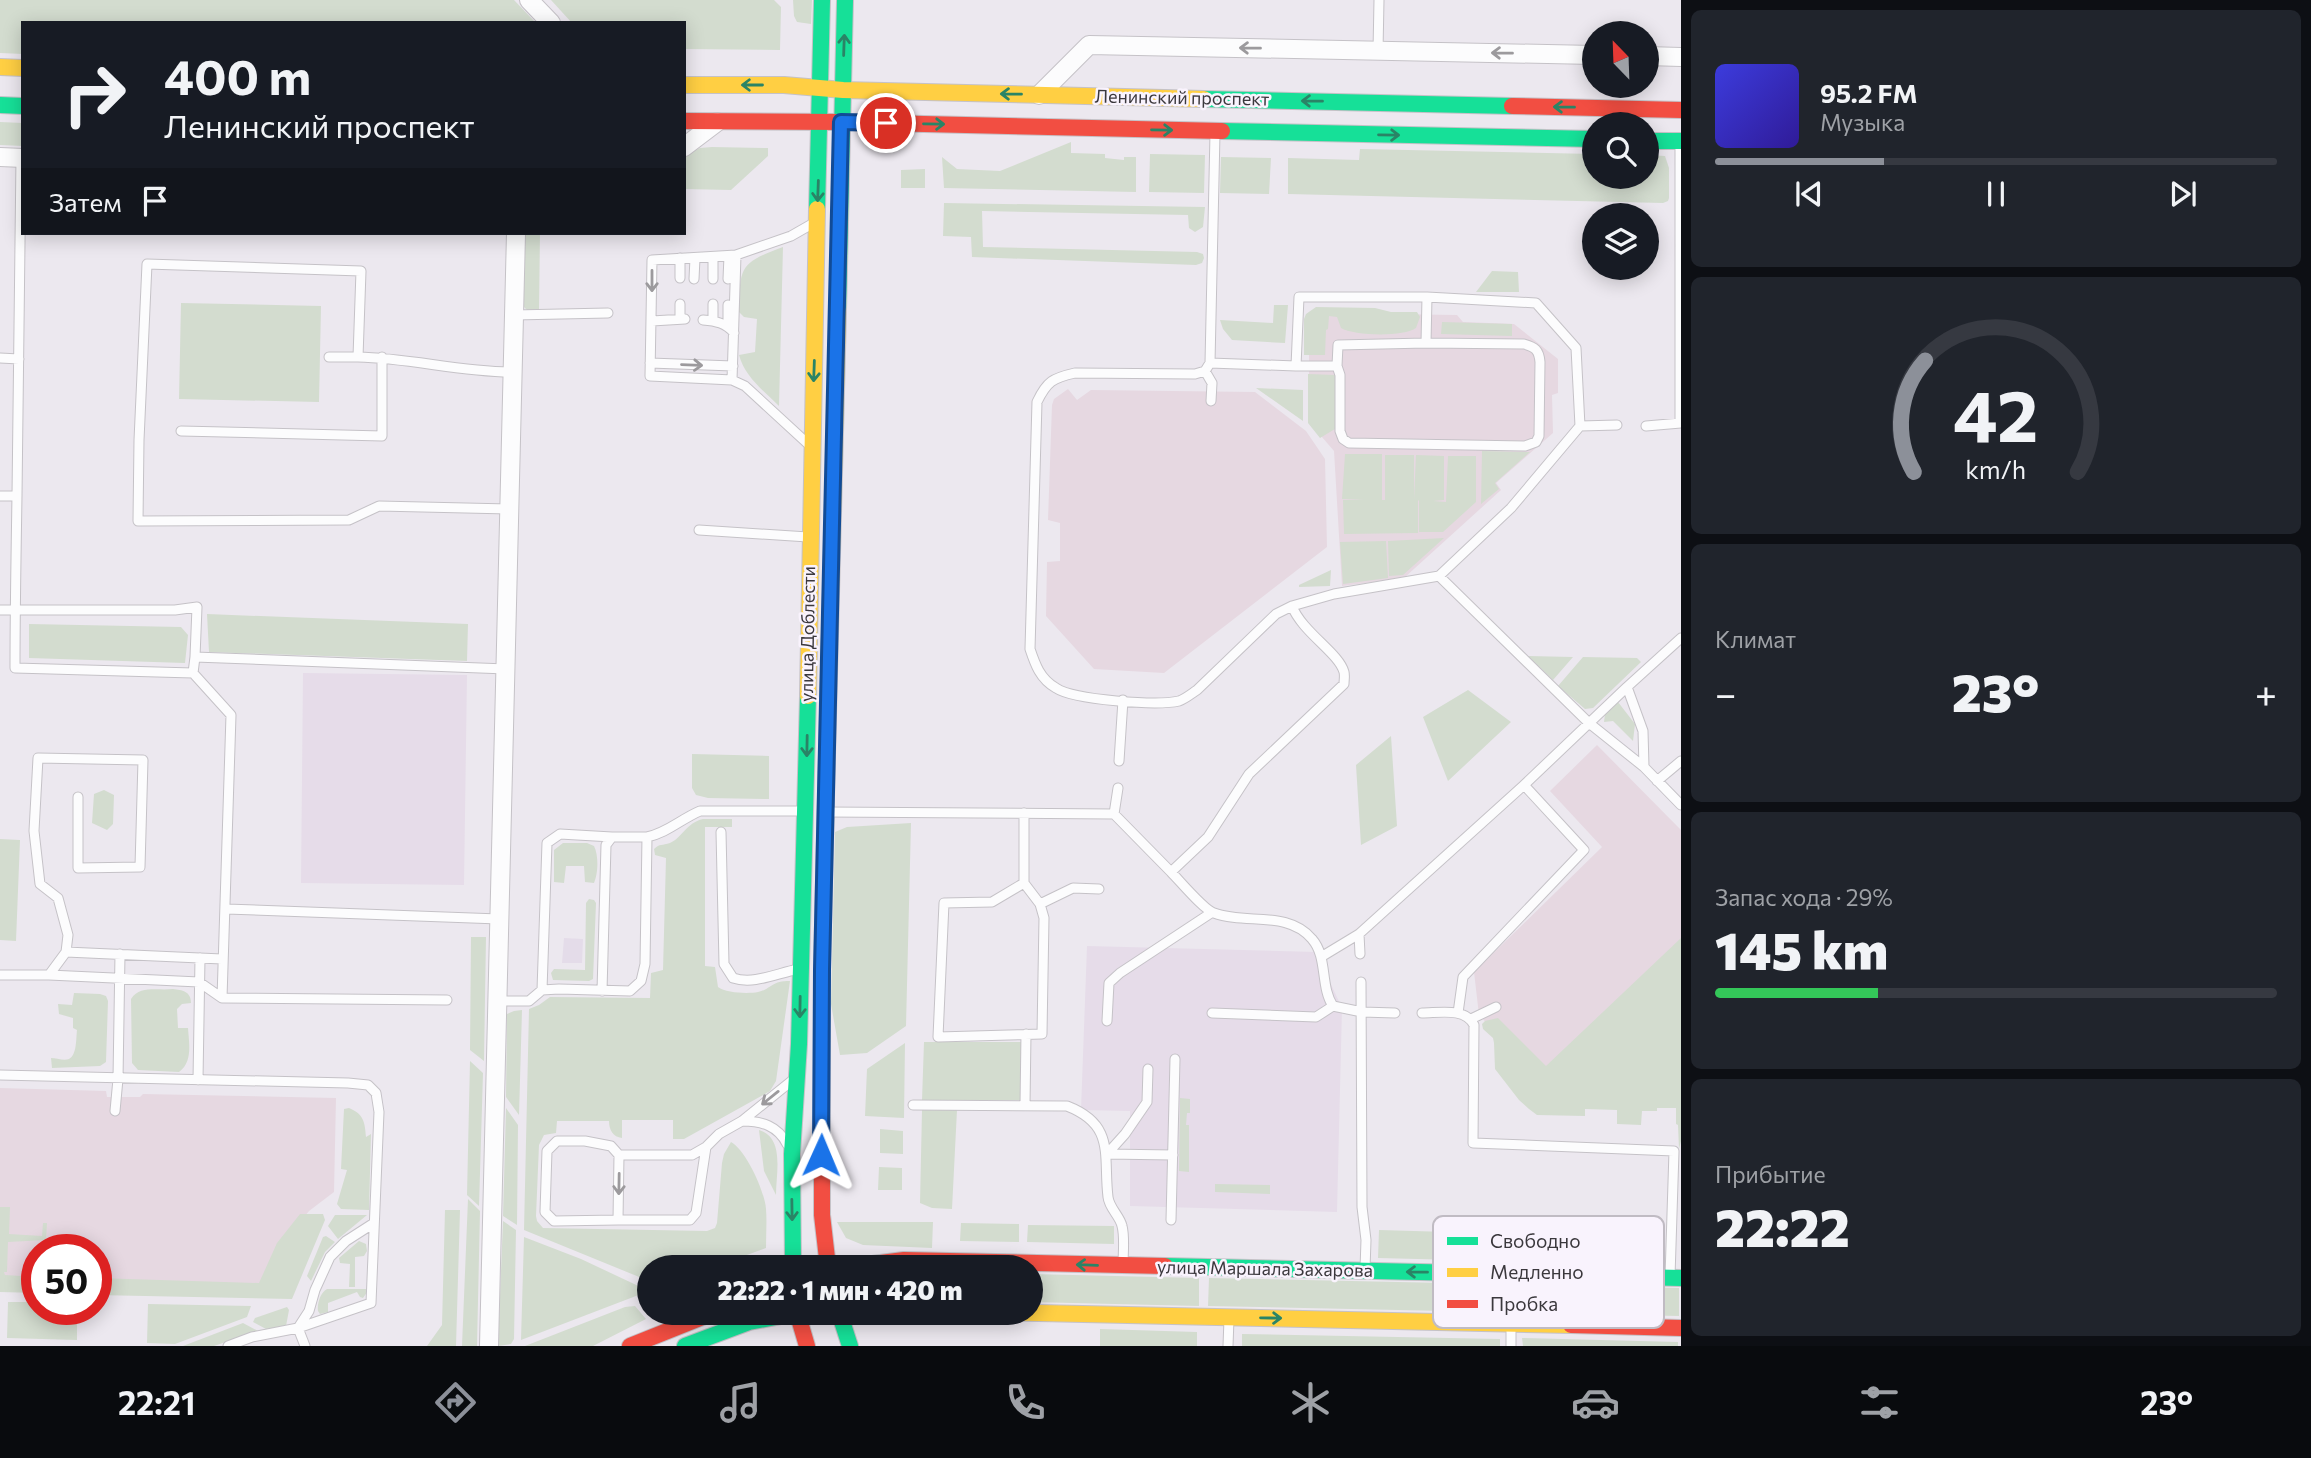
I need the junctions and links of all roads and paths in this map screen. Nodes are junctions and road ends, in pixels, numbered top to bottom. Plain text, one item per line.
1 (529, 0) edge
2 (822, 0) edge
3 (845, 0) edge
4 (1378, 0) edge
5 (549, 21) edge
6 (1378, 51) junction
7 (1582, 55) edge
8 (1659, 56) edge
9 (1681, 57) edge
10 (0, 67) edge
11 (21, 68) edge
12 (686, 85) edge
13 (820, 87) junction
14 (843, 90) junction
15 (1039, 95) junction
16 (0, 105) edge
17 (21, 106) edge
18 (1681, 110) edge
19 (686, 121) edge
20 (718, 122) junction
21 (841, 122) junction
22 (820, 123) junction
23 (1215, 131) junction
24 (1582, 139) edge
25 (1659, 141) edge
26 (1681, 141) edge
27 (686, 146) edge
28 (0, 157) edge
29 (21, 158) edge
30 (817, 221) junction
31 (21, 225) edge
32 (1680, 232) edge
33 (516, 235) edge
34 (732, 256) junction
35 (713, 257) junction
36 (680, 258) junction
37 (695, 258) junction
38 (680, 278) dead end
39 (694, 279) dead end
40 (713, 279) dead end
41 (728, 279) dead end
42 (1427, 297) junction
43 (680, 304) dead end
44 (713, 304) dead end
45 (728, 305) dead end
46 (608, 313) dead end
47 (514, 315) junction
48 (652, 321) junction
49 (731, 329) junction
50 (1426, 343) junction
51 (329, 357) dead end
52 (358, 357) junction
53 (382, 357) junction
54 (0, 358) edge
55 (19, 359) junction
56 (650, 363) junction
57 (733, 366) junction
58 (1296, 366) junction
59 (1337, 366) junction
60 (1208, 367) junction
61 (512, 372) junction
62 (732, 380) junction
63 (1212, 401) dead end
64 (1681, 423) edge
65 (1617, 425) dead end
66 (1580, 426) junction
67 (1646, 426) dead end
68 (181, 431) dead end
69 (811, 447) junction
70 (0, 496) edge
71 (17, 496) junction
72 (509, 509) junction
73 (699, 530) dead end
74 (810, 537) junction
75 (831, 537) junction
76 (1439, 576) junction
77 (1292, 606) junction
78 (0, 610) edge
79 (15, 610) junction
80 (1681, 638) edge
81 (195, 657) junction
82 (506, 669) junction
83 (193, 673) junction
84 (1627, 687) junction
85 (1123, 701) junction
86 (1589, 723) junction
87 (1119, 761) dead end
88 (1681, 761) edge
89 (1644, 767) junction
90 (1657, 781) junction
91 (1524, 785) junction
92 (1118, 788) dead end
93 (78, 797) dead end
94 (1681, 805) edge
95 (806, 811) junction
96 (826, 812) junction
97 (1024, 813) junction
98 (1114, 814) junction
99 (721, 832) dead end
100 (612, 837) junction
101 (647, 837) junction
102 (1171, 872) junction
103 (1024, 883) junction
104 (1098, 889) dead end
105 (1040, 904) junction
106 (226, 909) junction
107 (1211, 912) junction
108 (499, 919) junction
109 (1359, 934) junction
110 (66, 952) junction
111 (120, 954) junction
112 (1360, 954) dead end
113 (1321, 957) junction
114 (200, 958) junction
115 (222, 959) junction
116 (801, 969) junction
117 (822, 970) junction
118 (0, 975) edge
119 (49, 975) junction
120 (120, 978) junction
121 (200, 982) junction
122 (1361, 982) dead end
123 (542, 990) junction
124 (603, 990) junction
125 (222, 998) junction
126 (447, 1000) dead end
127 (496, 1001) junction
128 (1333, 1006) junction
129 (1496, 1007) dead end
130 (1362, 1012) junction
131 (1212, 1013) dead end
132 (1395, 1013) dead end
133 (1422, 1013) dead end
134 (1458, 1013) junction
135 (1471, 1019) junction
136 (1107, 1021) dead end
137 (1026, 1034) junction
138 (1175, 1059) dead end
139 (1148, 1069) dead end
140 (0, 1075) edge
141 (798, 1076) junction
142 (118, 1079) junction
143 (198, 1080) junction
144 (913, 1105) dead end
145 (1025, 1105) junction
146 (115, 1111) dead end
147 (743, 1121) junction
148 (706, 1147) junction
149 (792, 1154) junction
150 (1107, 1154) junction
151 (619, 1155) junction
152 (1173, 1155) junction
153 (1677, 1197) edge
154 (618, 1220) junction
155 (1171, 1220) dead end
156 (374, 1223) junction
157 (793, 1255) edge
158 (827, 1255) edge
159 (1043, 1263) edge
160 (1123, 1266) junction
161 (1365, 1271) junction
162 (1433, 1273) edge
163 (1676, 1278) edge
164 (1043, 1313) edge
165 (1229, 1317) junction
166 (1433, 1322) edge
167 (682, 1325) edge
168 (741, 1325) edge
169 (802, 1325) edge
170 (843, 1325) edge
171 (298, 1328) junction
172 (1511, 1328) edge
173 (228, 1346) edge
174 (305, 1346) edge
175 (489, 1346) edge
176 (630, 1346) edge
177 (685, 1346) edge
178 (807, 1346) edge
179 (850, 1346) edge
180 (1228, 1346) edge
181 (1511, 1346) edge

1 - 5 street
2 - 13 main road, улица Доблести
14 -> 3 main road, улица Доблести
4 - 6 lane
7 -> 6 street
6 -> 15 street
8 - 9 street
10 - 11 main road
13 -> 12 main road, Ленинский проспект
13 - 14 main road, Ленинский проспект
13 - 22 main road, улица Доблести
15 -> 14 main road, Ленинский проспект
14 - 21 main road, улица Доблести
18 -> 15 main road, Ленинский проспект
16 - 17 main road
19 - 20 main road, Ленинский проспект
20 - 22 main road, Ленинский проспект
20 - 27 street
21 - 22 main road, Ленинский проспект
21 -> 23 main road, Ленинский проспект
21 - 75 main road, улица Доблести
22 -> 30 main road, улица Доблести
23 -> 24 main road, Ленинский проспект
23 - 60 lane
25 - 26 main road
26 - 32 lane
28 - 29 street
30 - 34 lane
30 -> 69 main road, улица Доблести
31 - 55 lane
32 - 64 lane
33 - 47 street
34 - 35 lane
34 - 41 lane
34 - 49 lane
35 - 37 lane
35 - 40 lane
36 - 37 lane
36 - 38 lane
36 -> 48 lane
37 - 39 lane
42 - 50 lane
42 - 58 lane
42 - 66 lane
43 - 48 lane
44 - 49 lane
45 - 49 lane
46 - 47 lane
47 - 61 street
48 - 56 lane
49 - 57 lane
50 - 59 lane
50 - 59 lane
51 - 52 lane
52 - 53 lane
52 - 72 lane
53 - 61 lane
53 - 68 lane
54 - 55 lane
55 - 71 lane
56 -> 57 lane
56 - 62 lane
57 - 62 lane
58 - 59 lane
58 - 60 lane
60 - 63 lane
60 - 85 lane
61 - 72 street
62 - 69 lane
64 - 67 lane
65 - 66 lane
66 - 76 lane
69 - 74 main road, улица Доблести
70 - 71 lane
71 - 79 lane
72 - 82 street
73 - 74 lane
74 - 75 lane
74 -> 95 main road, улица Доблести
75 - 96 main road, улица Доблести
76 - 77 lane
76 - 86 lane
77 - 85 lane
77 - 102 lane
78 - 79 lane
79 - 81 lane
79 - 83 lane
80 - 84 lane
81 - 82 lane
81 - 83 lane
82 - 108 street
83 - 106 lane
84 - 86 lane
84 - 89 lane
85 - 87 lane
86 - 89 lane
86 - 91 lane
88 - 90 lane
89 - 90 lane
90 - 94 lane
91 - 109 lane
91 - 134 lane
92 - 98 lane
93 - 110 lane
95 - 96 lane
95 - 101 lane
95 - 116 main road, улица Доблести
96 - 97 lane
96 - 117 main road, улица Доблести
97 - 98 lane
97 - 103 lane
98 - 102 lane
99 - 116 lane
100 - 101 lane
100 - 123 lane
100 - 124 lane
101 - 124 lane
102 - 107 lane
103 - 105 lane
103 - 137 lane
104 - 105 lane
105 - 137 lane
106 - 108 lane
106 - 115 lane
107 - 113 lane
107 - 136 lane
108 - 127 street
109 - 112 lane
109 - 113 lane
110 - 111 lane
110 - 119 lane
111 - 114 lane
111 - 120 lane
113 - 128 lane
114 - 115 lane
114 - 121 lane
115 - 125 lane
116 - 117 lane
116 -> 141 main road, улица Доблести
117 - 158 main road, улица Доблести
118 - 119 lane
119 - 120 lane
120 - 121 lane
120 - 142 lane
121 - 125 lane
121 - 143 lane
122 - 130 lane
123 - 124 lane
123 - 127 lane
125 - 126 lane
127 - 175 street
128 - 130 lane
128 - 131 lane
129 - 135 lane
130 - 132 lane
130 - 161 lane
133 - 134 lane
134 - 135 lane
135 - 153 lane
137 - 145 lane
138 - 152 lane
139 - 150 lane
140 - 142 lane
141 -> 147 lane
141 - 149 main road, улица Доблести
142 - 143 lane
142 - 146 lane
143 - 156 lane
144 - 145 lane
145 - 150 lane
147 - 148 lane
147 - 149 lane
148 - 151 lane
148 - 154 lane
149 -> 157 main road, улица Доблести
150 - 152 lane
150 - 160 lane
151 -> 154 lane
151 - 154 lane
152 - 155 lane
153 - 163 lane
156 - 171 lane
156 - 171 lane
160 -> 159 main road, улица Маршала Захарова
160 - 161 main road, улица Маршала Захарова
162 -> 161 main road, улица Маршала Захарова
164 - 165 main road
165 -> 166 main road
165 - 180 lane
167 - 176 main road
168 - 177 main road
169 - 178 main road
170 - 179 main road
171 - 173 lane
171 - 174 lane
172 - 181 lane

